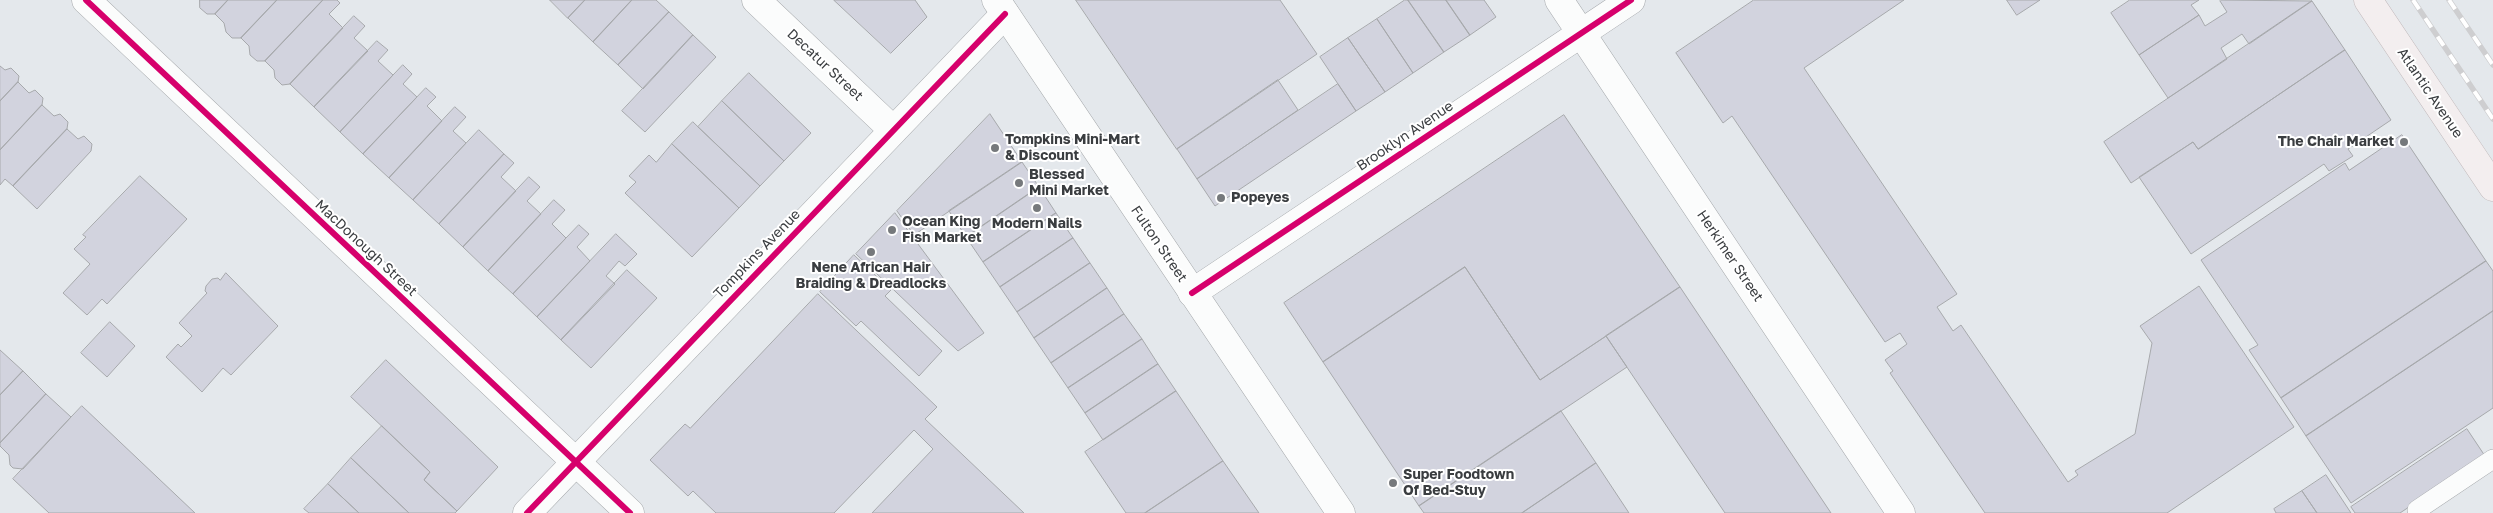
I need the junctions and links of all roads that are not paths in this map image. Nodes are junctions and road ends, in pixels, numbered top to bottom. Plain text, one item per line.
1 (86, 0) edge
2 (756, 0) edge
3 (1559, 0) edge
4 (1631, 0) edge
5 (2368, 0) edge
6 (1001, 7) edge
7 (1581, 34) junction
8 (893, 130) junction
9 (2493, 186) edge
10 (1192, 293) junction
11 (2493, 460) edge
12 (575, 462) junction
13 (2417, 510) dead end
14 (527, 513) edge
15 (630, 513) edge
16 (1341, 513) edge
17 (1901, 513) edge

1 - 12 street, MacDonough Street
2 - 8 street, Decatur Street
3 - 7 street, Herkimer Street
4 - 7 street, Brooklyn Avenue
5 - 9 main road, Atlantic Avenue
6 - 8 street, Tompkins Avenue
6 - 10 street, Fulton Street
7 - 10 street, Brooklyn Avenue
7 - 17 street, Herkimer Street
8 - 12 street, Tompkins Avenue
10 - 16 street, Fulton Street
11 - 13 lane
12 - 14 street, Tompkins Avenue
12 - 15 street, MacDonough Street

